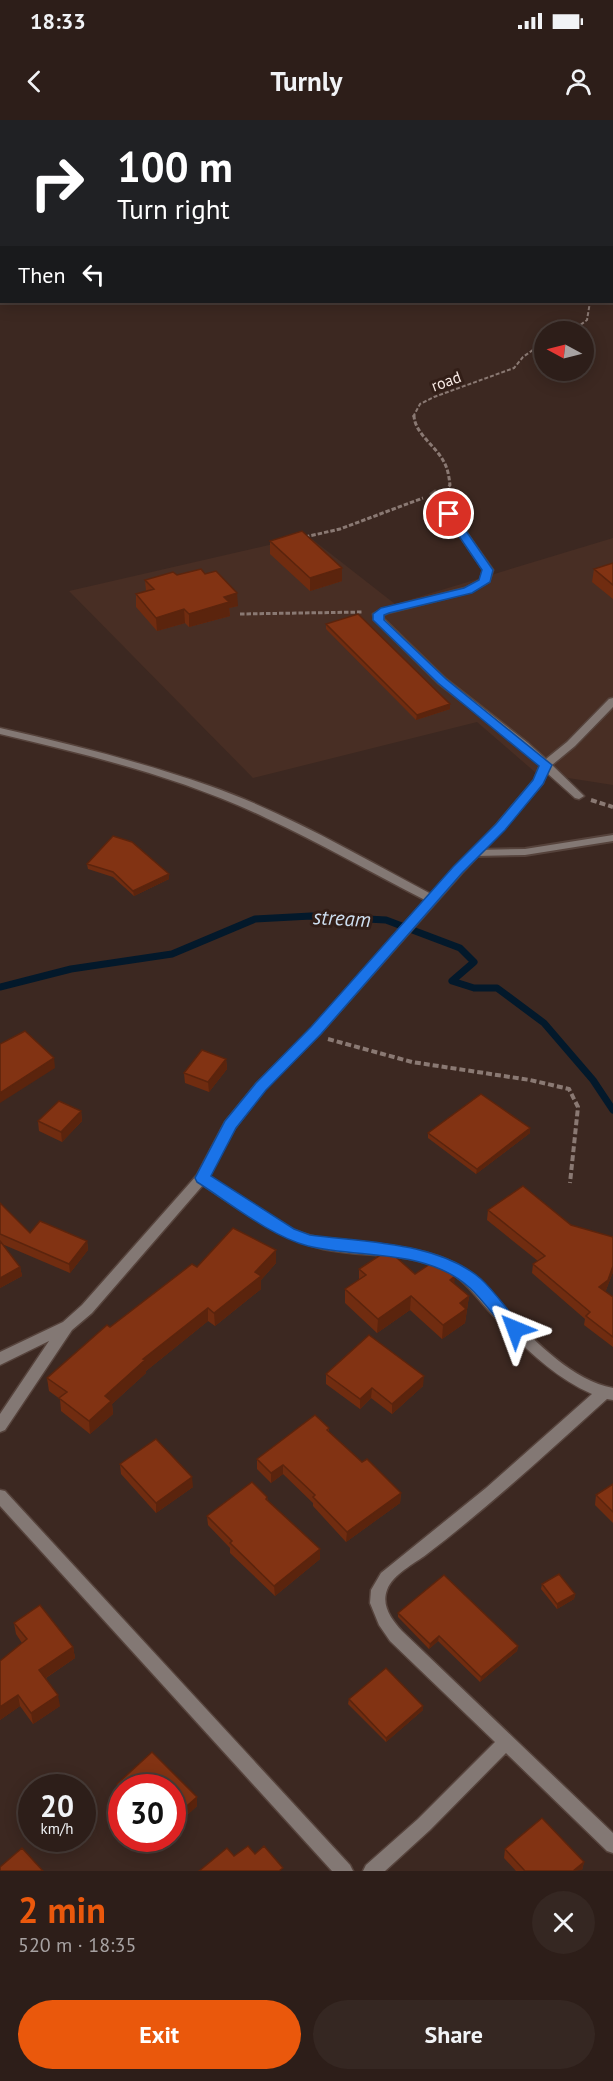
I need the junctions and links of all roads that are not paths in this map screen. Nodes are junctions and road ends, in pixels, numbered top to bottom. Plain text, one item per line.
1 (435, 495) road end
2 (613, 701) edge
3 (0, 731) edge
4 (546, 765) junction
5 (579, 796) dead end
6 (613, 838) edge
7 (476, 853) junction
8 (432, 899) junction
9 (202, 1178) junction
10 (67, 1326) junction
11 (0, 1359) edge
12 (608, 1394) edge
13 (0, 1426) edge
14 (0, 1497) edge
15 (507, 1741) junction
16 (613, 1845) edge
17 (344, 1871) edge
18 (372, 1871) edge

1 - 4 street
2 - 4 street
3 - 8 street
4 - 5 street
4 - 7 street
6 - 7 lane
7 - 8 street
8 - 9 street
9 - 10 street
9 - 12 street
10 - 11 street
10 - 13 street
12 - 15 street
14 - 17 street
15 - 16 street
15 - 18 street

